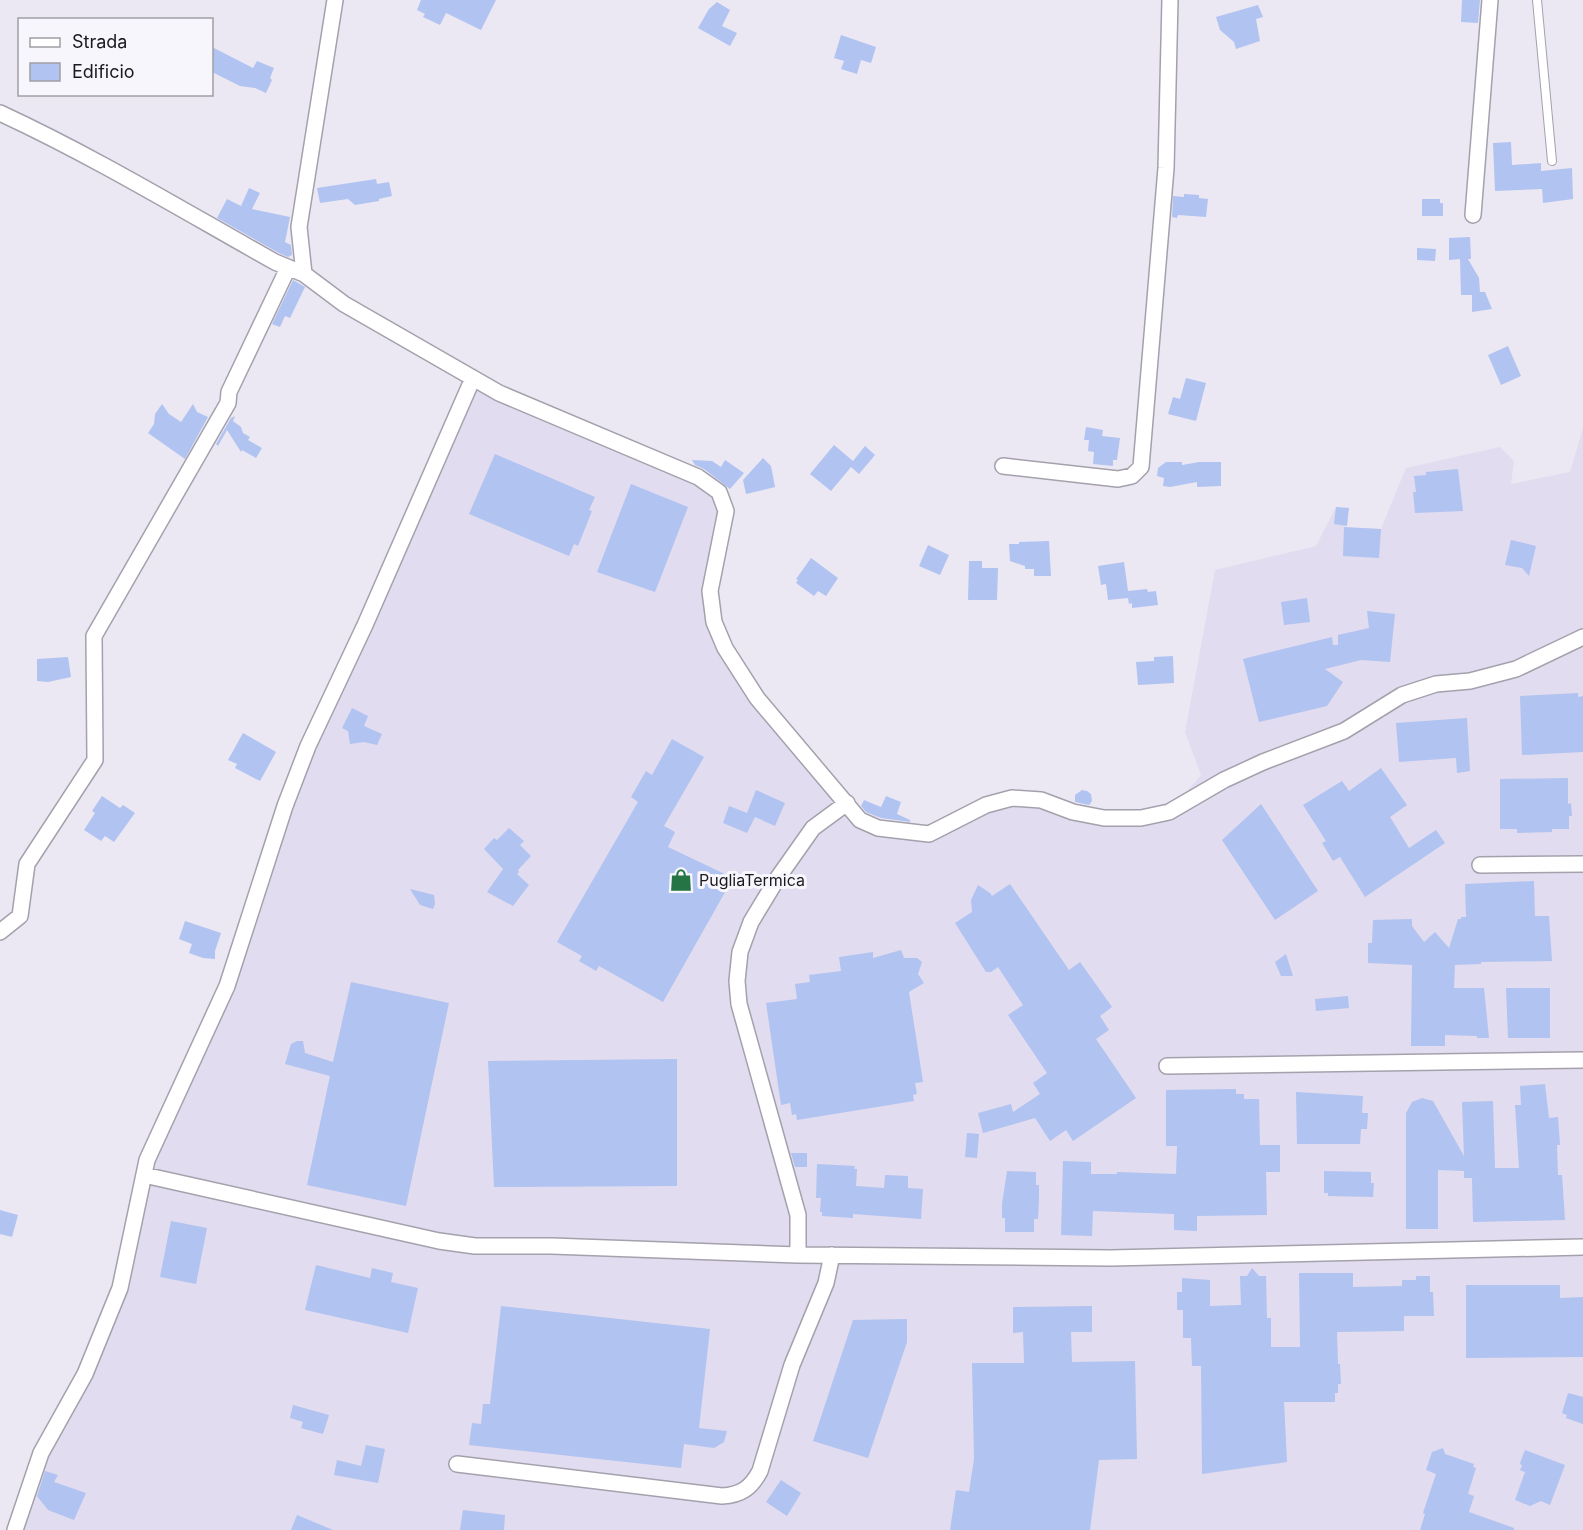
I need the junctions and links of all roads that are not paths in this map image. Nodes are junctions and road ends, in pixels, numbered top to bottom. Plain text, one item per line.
1 (335, 0) edge
2 (1170, 0) edge
3 (1490, 0) edge
4 (1537, 0) edge
5 (0, 113) edge
6 (1552, 161) dead end
7 (1473, 215) dead end
8 (288, 268) junction
9 (304, 274) junction
10 (473, 378) junction
11 (1003, 466) dead end
12 (1583, 637) edge
13 (847, 803) junction
14 (1583, 864) edge
15 (1480, 865) dead end
16 (0, 932) edge
17 (1583, 1060) edge
18 (1167, 1066) dead end
19 (144, 1175) junction
20 (1583, 1247) edge
21 (798, 1254) junction
22 (832, 1255) junction
23 (457, 1464) dead end
24 (15, 1530) edge

1 - 9 street
2 - 11 street
3 - 7 street
4 - 6 lane
5 - 8 street
8 - 9 street
8 - 16 street
9 - 10 street
10 - 13 street
10 - 19 street
12 - 13 street
13 - 21 street
14 - 15 street
17 - 18 street
19 - 21 street
19 - 24 street
20 - 22 street
21 - 22 street
22 - 23 street

